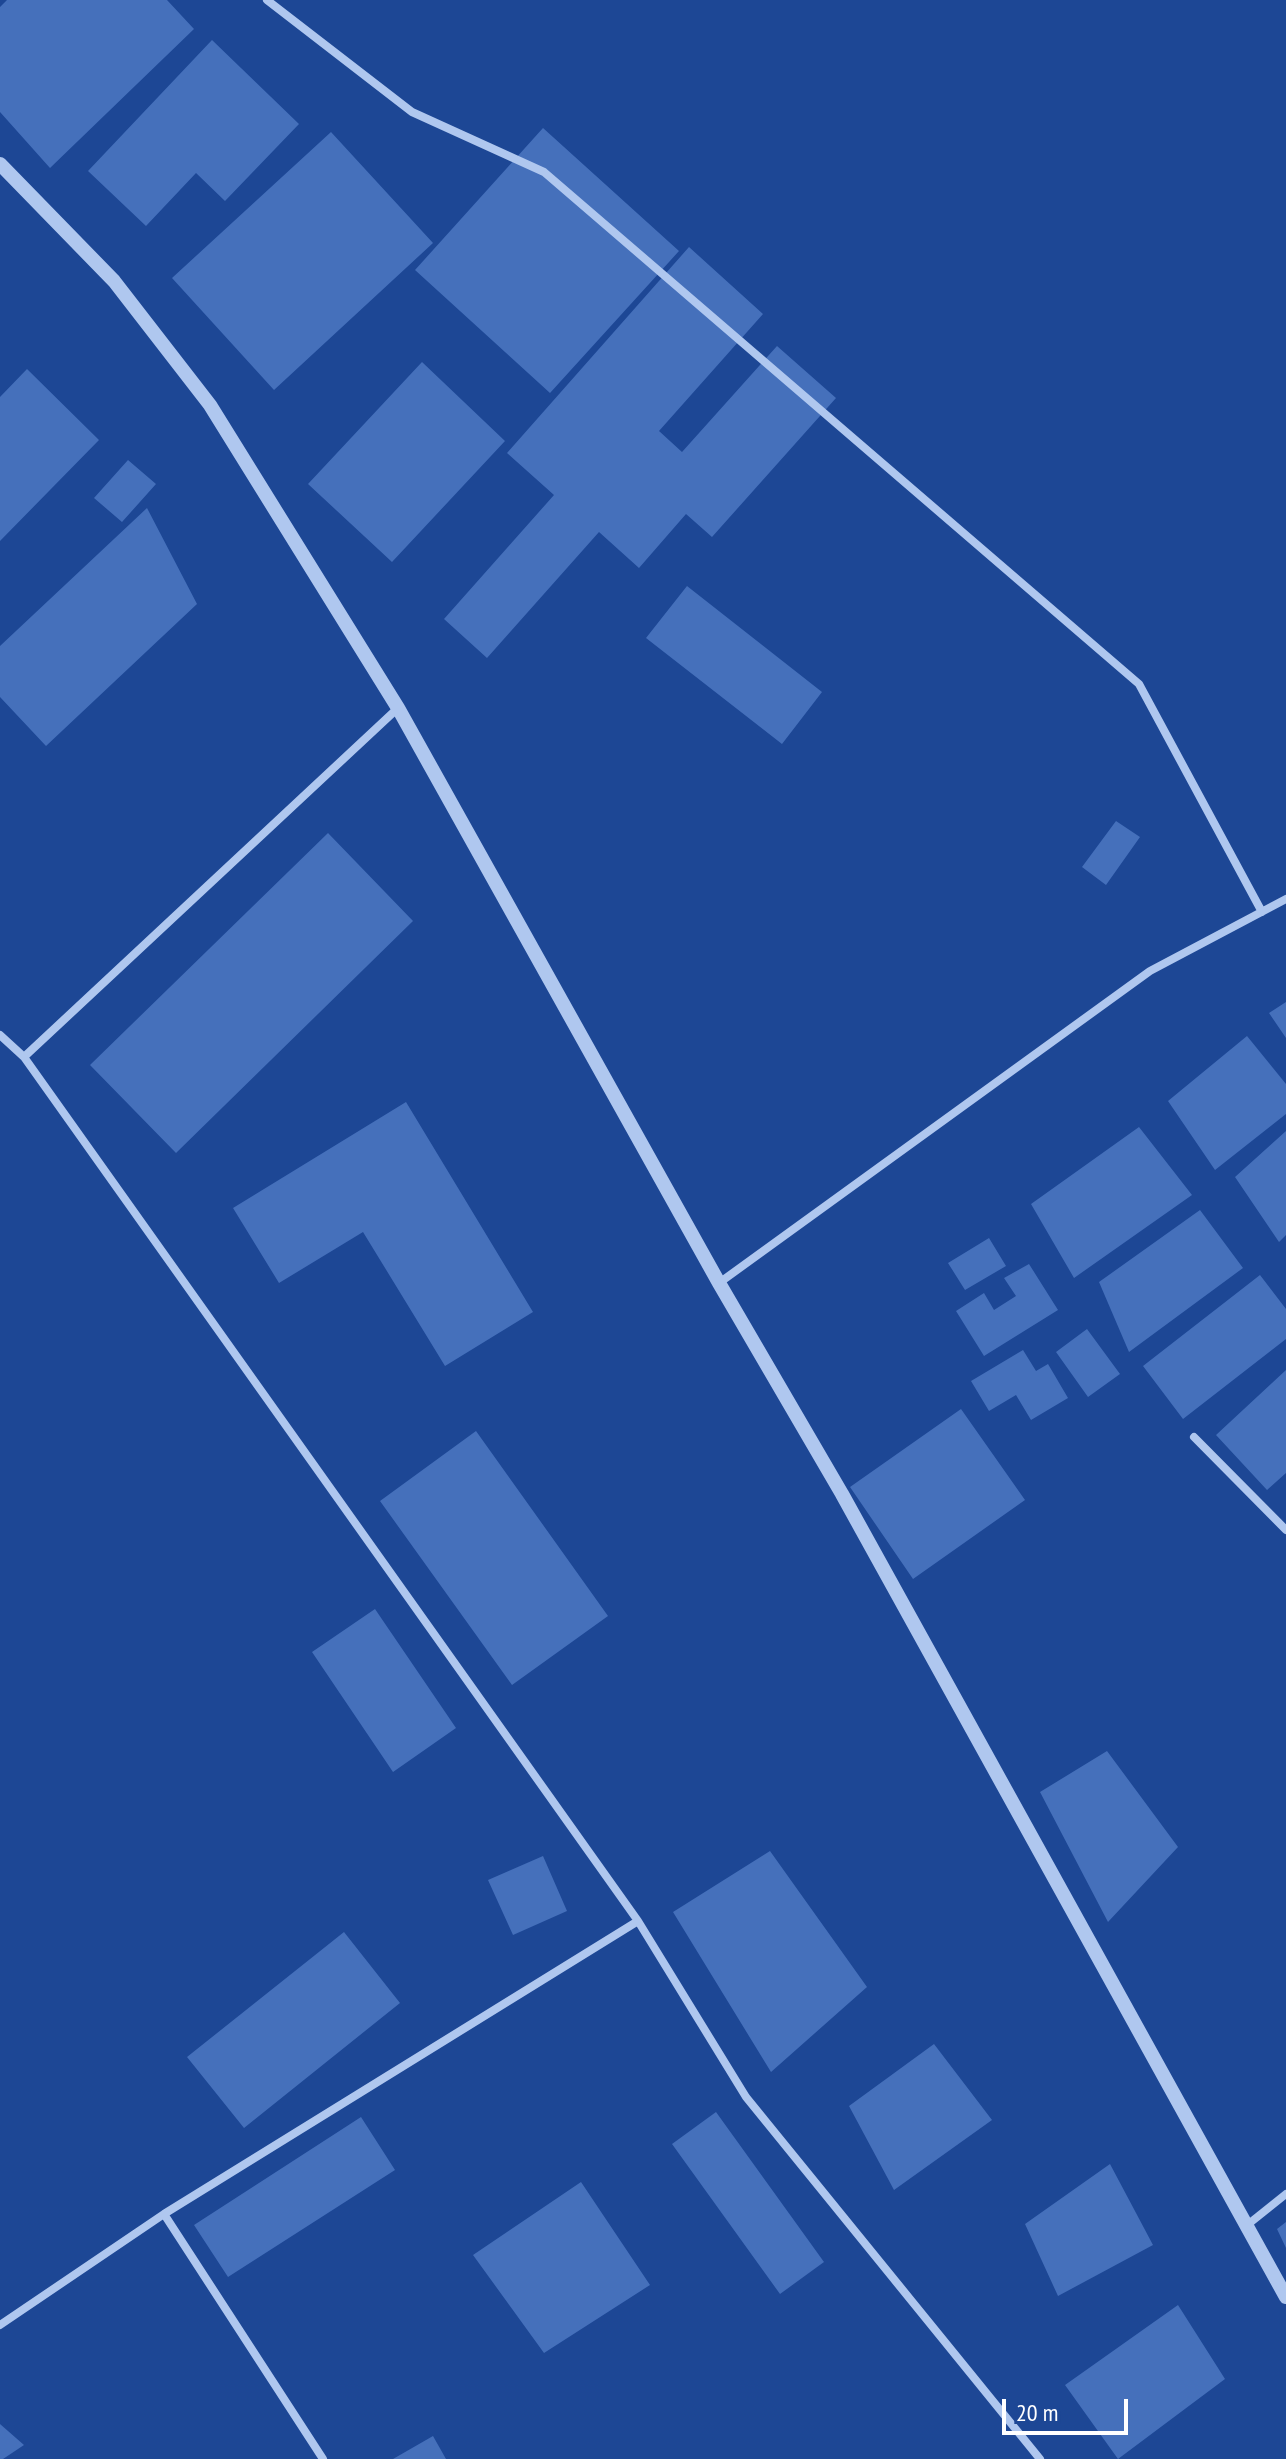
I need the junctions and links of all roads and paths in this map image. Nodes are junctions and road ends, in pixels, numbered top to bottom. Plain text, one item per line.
1 (267, 0) edge
2 (0, 164) edge
3 (398, 708) junction
4 (1286, 899) edge
5 (1262, 912) junction
6 (0, 1035) edge
7 (24, 1057) junction
8 (719, 1283) junction
9 (1194, 1437) dead end
10 (1286, 1530) edge
11 (638, 1921) junction
12 (1286, 2194) edge
13 (164, 2214) junction
14 (1246, 2226) junction
15 (1286, 2297) edge
16 (0, 2325) edge
17 (323, 2459) edge
18 (1040, 2459) edge

1 - 5 street
2 - 3 street
3 - 7 street
3 - 8 street
4 - 5 street
5 - 8 street
6 - 7 street
7 - 11 street
8 - 14 street
9 - 10 street
11 - 13 street
11 - 18 street
12 - 14 street
13 - 16 street
13 - 17 street
14 - 15 street

